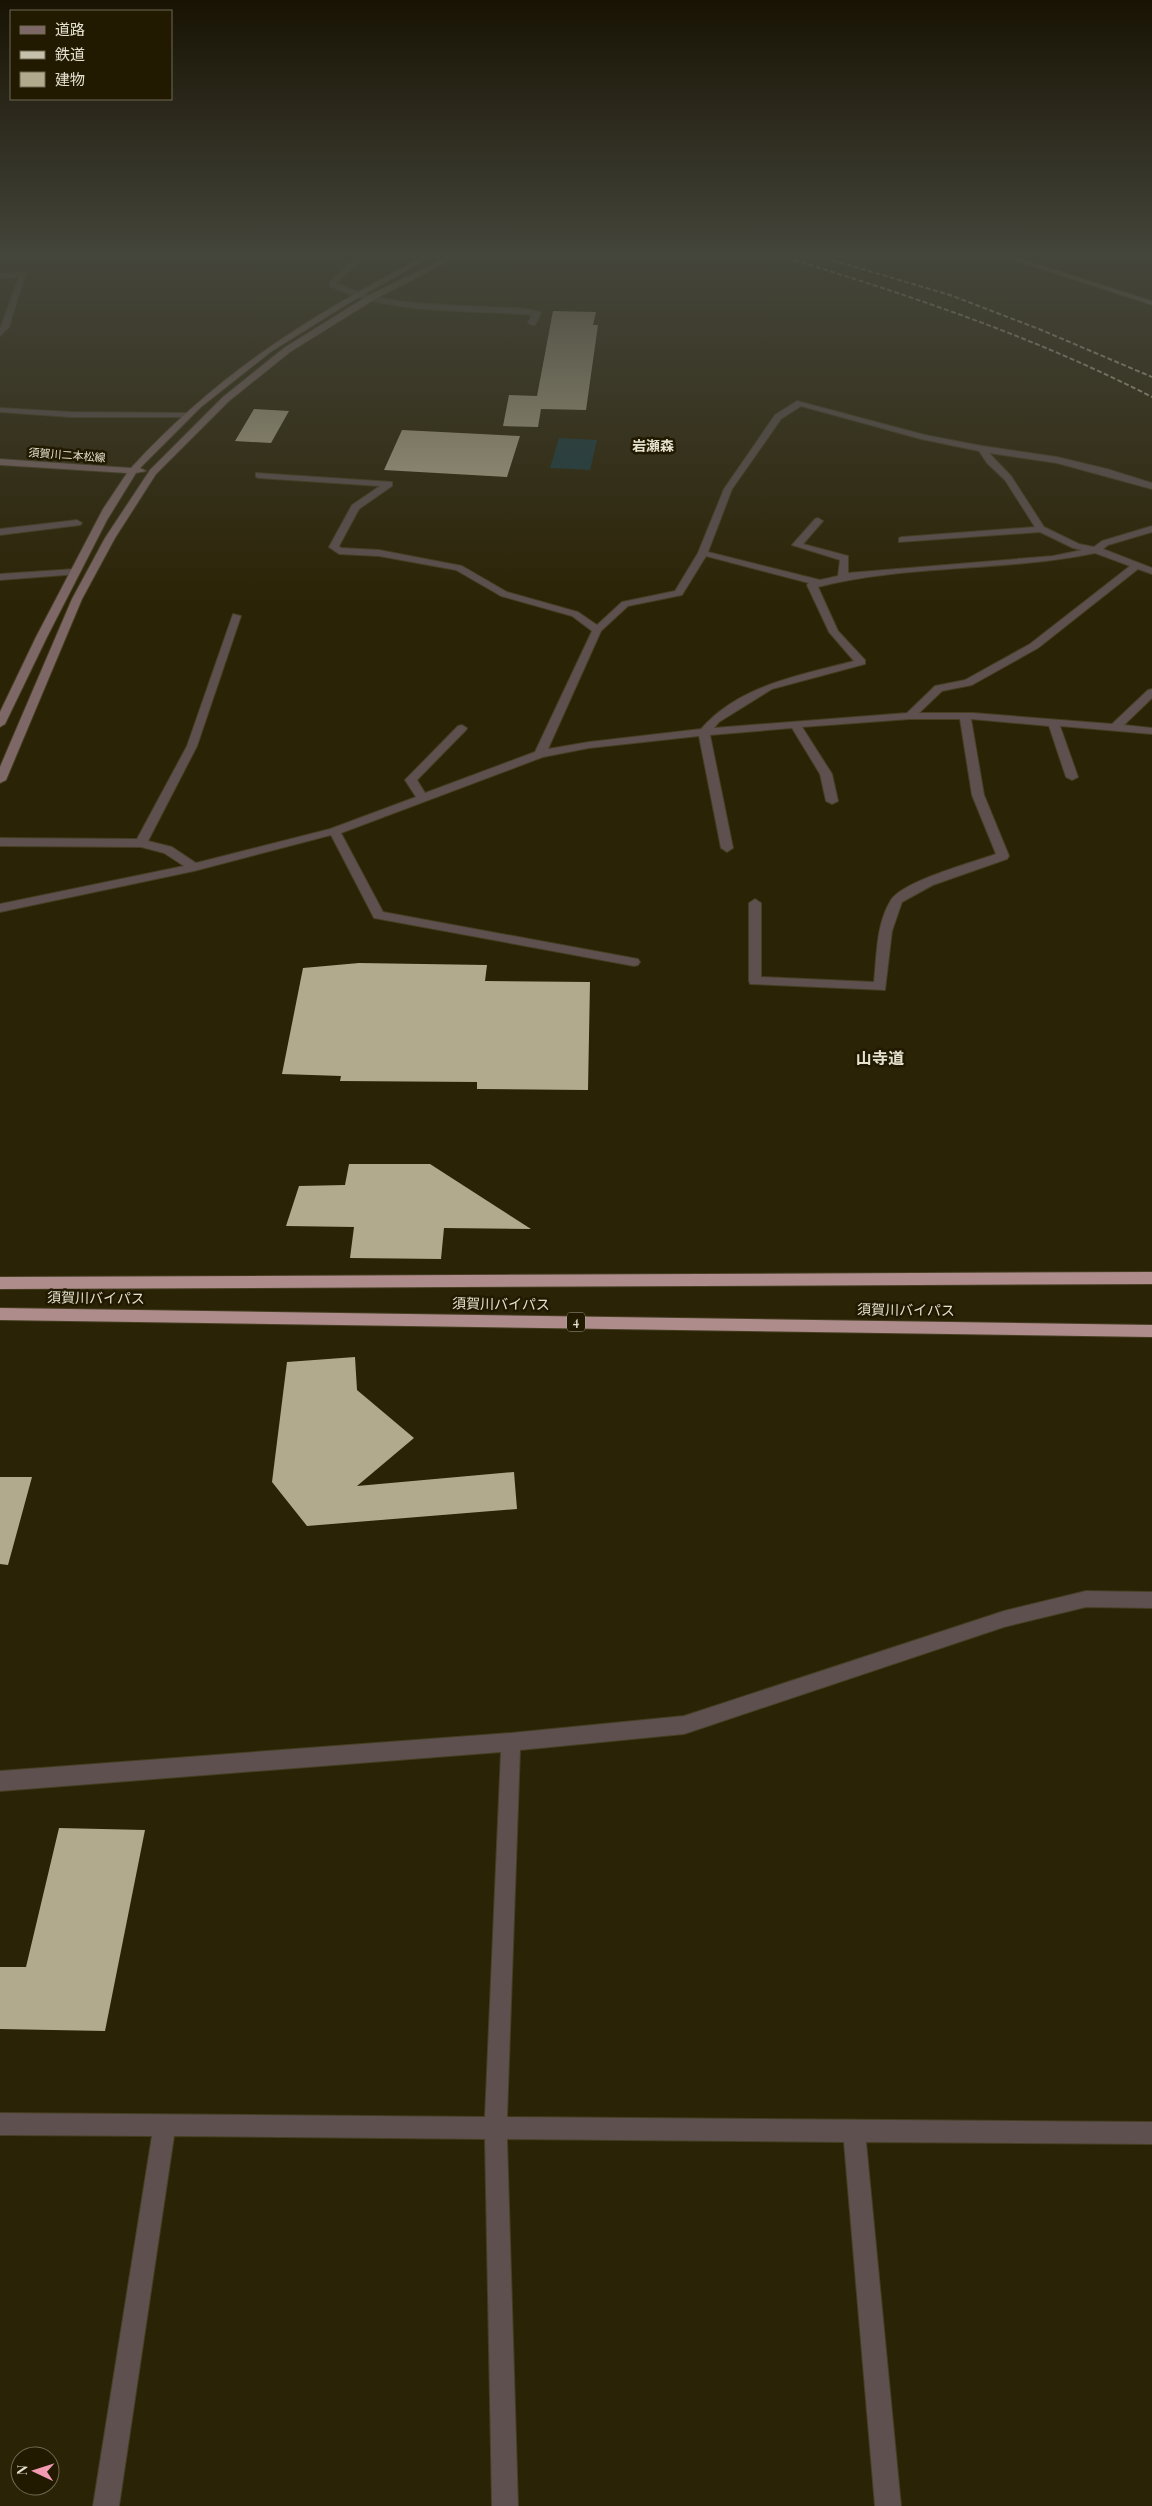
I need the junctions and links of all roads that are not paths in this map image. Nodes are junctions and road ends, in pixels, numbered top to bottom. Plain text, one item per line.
1 (235, 375) edge
2 (256, 375) edge
3 (0, 410) edge
4 (188, 415) junction
5 (982, 449) junction
6 (0, 462) edge
7 (133, 470) junction
8 (153, 472) junction
9 (259, 476) dead end
10 (1152, 486) edge
11 (818, 521) dead end
12 (77, 523) dead end
13 (1041, 529) junction
14 (1152, 529) edge
15 (0, 532) edge
16 (902, 540) dead end
17 (1096, 550) junction
18 (703, 553) junction
19 (1136, 566) junction
20 (1152, 571) edge
21 (75, 572) junction
22 (0, 577) edge
23 (843, 577) junction
24 (820, 583) junction
25 (236, 616) dead end
26 (596, 630) junction
27 (1152, 692) edge
28 (910, 716) junction
29 (965, 716) junction
30 (1053, 723) junction
31 (0, 724) edge
32 (796, 726) junction
33 (462, 728) dead end
34 (1115, 728) junction
35 (1152, 731) edge
36 (704, 733) junction
37 (540, 754) junction
38 (1072, 777) dead end
39 (0, 780) edge
40 (423, 799) junction
41 (832, 800) dead end
42 (334, 831) junction
43 (0, 842) edge
44 (141, 843) junction
45 (727, 848) dead end
46 (194, 867) junction
47 (755, 903) dead end
48 (0, 908) edge
49 (634, 962) dead end
50 (1152, 1278) edge
51 (0, 1283) edge
52 (0, 1314) edge
53 (1152, 1331) edge
54 (1152, 1600) edge
55 (511, 1742) junction
56 (0, 1781) edge
57 (0, 2124) edge
58 (165, 2126) junction
59 (496, 2129) junction
60 (854, 2132) junction
61 (1152, 2134) edge
62 (106, 2506) edge
63 (505, 2506) edge
64 (888, 2506) edge

1 - 4 main road
2 - 8 main road
3 - 4 street
4 - 7 main road
5 - 10 street
5 - 13 street
5 - 18 street
6 - 7 main road, 須賀川二本松線
7 - 8 main road, 須賀川二本松線
7 - 21 main road
8 - 39 main road
9 - 26 street
11 - 23 street
12 - 15 street
13 - 16 street
13 - 17 street
14 - 17 street
17 - 19 street
17 - 23 street
18 - 24 street
18 - 26 street
19 - 20 street
19 - 28 street
21 - 22 street
21 - 31 main road
23 - 24 street
24 - 36 street
25 - 44 street
26 - 37 street
27 - 34 street
28 - 29 street
28 - 32 street
29 - 30 street
29 - 47 street
30 - 34 street
30 - 38 street
32 - 36 street
32 - 41 street
33 - 40 street
34 - 35 street
36 - 37 street
36 - 45 street
37 - 40 street
40 - 42 street
42 - 46 street
42 - 49 street
43 - 44 street
44 - 46 street
46 - 48 street
50 - 51 highway, 須賀川バイパス
52 - 53 highway, 須賀川バイパス / 4
54 - 55 street
55 - 56 street
55 - 59 street
57 - 58 street
58 - 59 street
58 - 62 street
59 - 60 street
59 - 63 street
60 - 61 street
60 - 64 street

